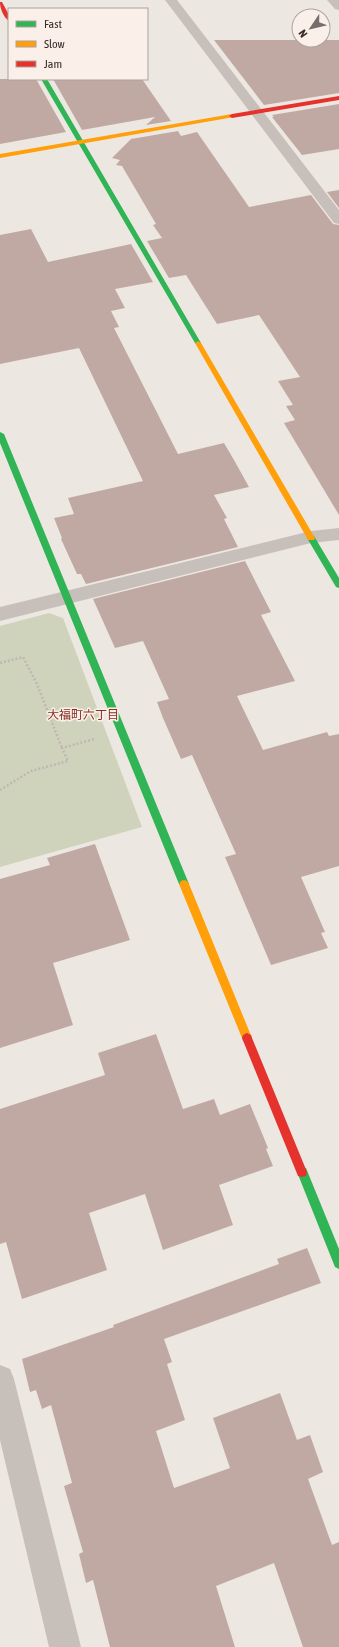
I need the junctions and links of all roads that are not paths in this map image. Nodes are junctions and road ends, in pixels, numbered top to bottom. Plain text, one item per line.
1 (171, 0) edge
2 (334, 0) edge
3 (0, 4) edge
4 (339, 6) edge
5 (8, 17) edge
6 (45, 80) edge
7 (339, 98) edge
8 (255, 111) junction
9 (81, 142) junction
10 (0, 156) edge
11 (339, 220) edge
12 (0, 434) edge
13 (339, 534) edge
14 (311, 537) junction
15 (339, 585) edge
16 (66, 598) junction
17 (0, 614) edge
18 (339, 1263) edge
19 (0, 1379) edge
20 (66, 1647) edge

1 - 8 street
2 - 4 street
3 - 5 street
6 - 9 street
7 - 8 street
8 - 9 street
8 - 11 street
9 - 10 street
9 - 14 street
12 - 16 street
13 - 14 street
14 - 15 street
14 - 16 street
16 - 17 street
16 - 18 street
19 - 20 street

